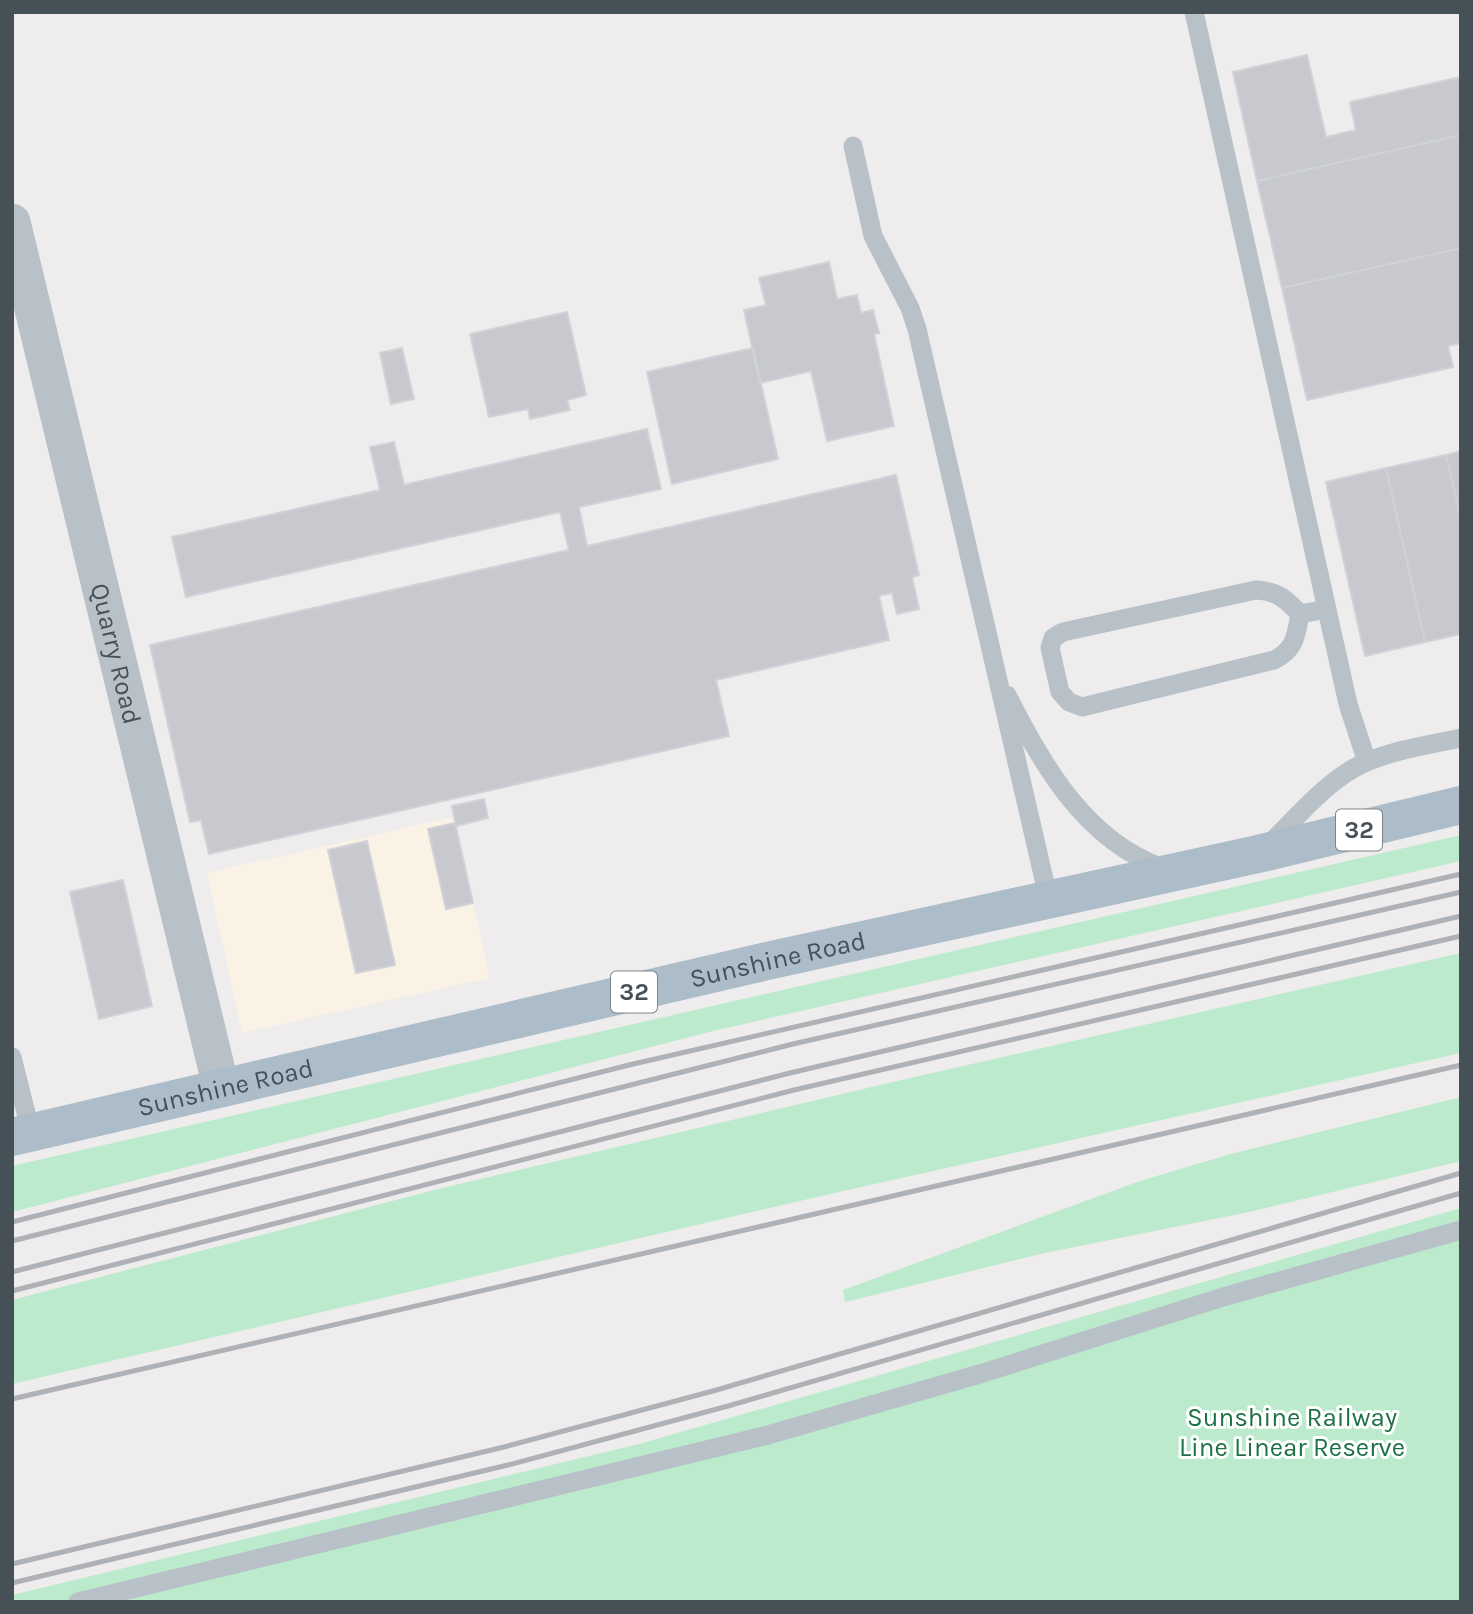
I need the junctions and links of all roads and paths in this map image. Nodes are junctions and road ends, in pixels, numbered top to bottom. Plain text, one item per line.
1 (1194, 12) edge
2 (853, 146) dead end
3 (12, 222) edge
4 (1327, 609) junction
5 (1300, 614) junction
6 (992, 666) junction
7 (1461, 738) edge
8 (1367, 762) junction
9 (1461, 805) edge
10 (1258, 854) junction
11 (1189, 870) junction
12 (1049, 901) junction
13 (12, 1057) edge
14 (221, 1087) junction
15 (22, 1135) edge
16 (1461, 1230) edge
17 (78, 1602) edge

1 - 4 lane
2 - 6 lane
3 - 14 street, Quarry Road
4 - 5 lane
4 - 8 lane
5 - 5 lane
6 - 11 lane
6 - 12 lane
7 - 8 lane
8 - 10 lane
9 - 10 main road, Sunshine Road / 32
10 - 11 main road, Sunshine Road / 32
11 - 12 main road, Sunshine Road / 32
12 - 14 main road, Sunshine Road / 32
13 - 15 lane
14 - 15 main road, Sunshine Road / 32
16 - 17 lane

